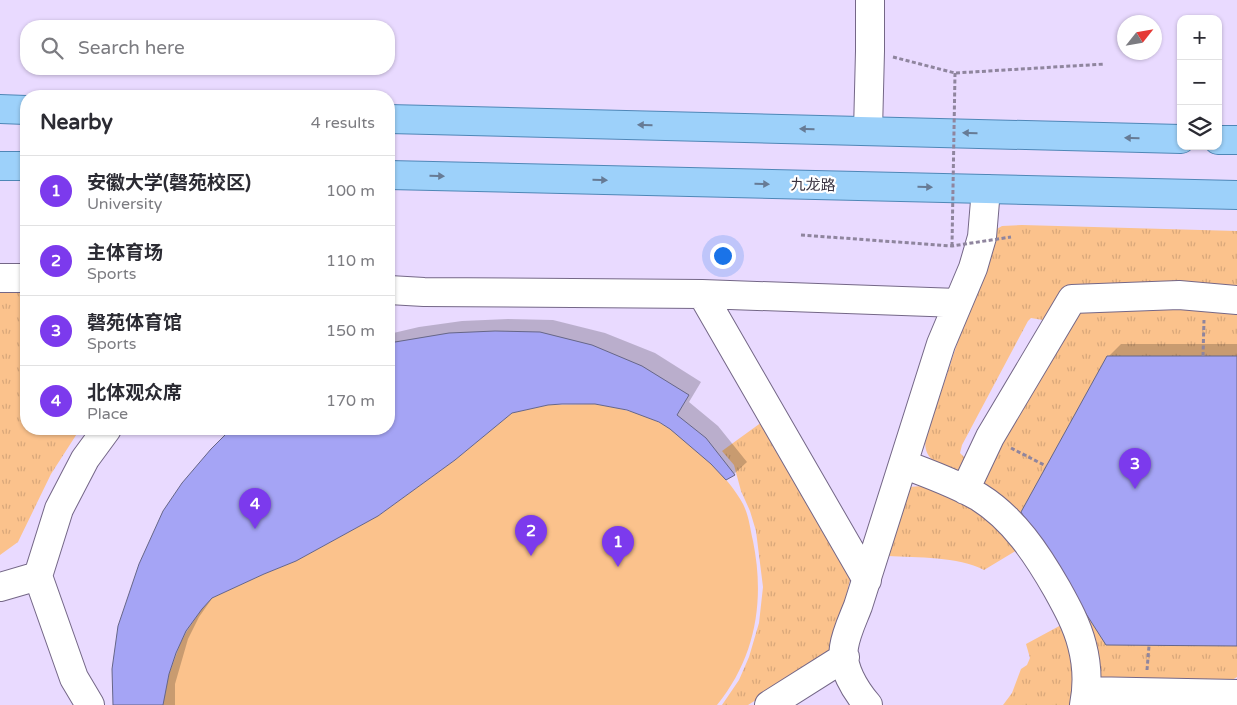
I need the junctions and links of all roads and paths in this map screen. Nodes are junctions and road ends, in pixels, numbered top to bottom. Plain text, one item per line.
1 (870, 0) edge
2 (884, 55) dead end
3 (1105, 64) dead end
4 (955, 74) junction
5 (0, 109) edge
6 (20, 110) edge
7 (395, 119) edge
8 (868, 131) junction
9 (1177, 139) edge
10 (1222, 140) edge
11 (1237, 140) edge
12 (0, 166) edge
13 (20, 166) edge
14 (395, 175) edge
15 (986, 189) junction
16 (1237, 195) edge
17 (801, 236) dead end
18 (1011, 237) dead end
19 (952, 246) junction
20 (0, 278) edge
21 (20, 278) edge
22 (395, 290) edge
23 (702, 294) junction
24 (1206, 297) junction
25 (1237, 300) edge
26 (958, 303) junction
27 (1203, 356) dead end
28 (103, 435) edge
29 (990, 437) junction
30 (903, 464) junction
31 (1046, 466) dead end
32 (965, 490) junction
33 (38, 576) junction
34 (867, 580) junction
35 (0, 587) edge
36 (845, 658) junction
37 (1237, 694) edge
38 (1085, 698) edge
39 (90, 705) edge
40 (769, 705) edge
41 (868, 705) edge

1 - 8 street
2 - 4 path
3 - 4 path
4 - 19 path, bridge
5 - 6 main road
8 -> 7 main road
9 -> 8 main road
10 - 11 main road
12 - 13 main road
14 -> 15 main road, 九龙路
15 - 16 main road, 九龙路
15 - 26 street
17 - 19 path, bridge
18 - 19 path, bridge
20 - 21 street
22 - 23 street
23 - 26 street
23 - 34 street
24 - 25 street
24 - 27 path
24 - 29 street
26 - 30 street
28 - 33 street
29 - 31 path
29 - 32 street
30 - 32 street
30 - 34 street
32 - 38 street
33 - 35 street
33 - 39 street
34 - 36 street
36 - 40 street
36 - 41 street
37 - 38 street

